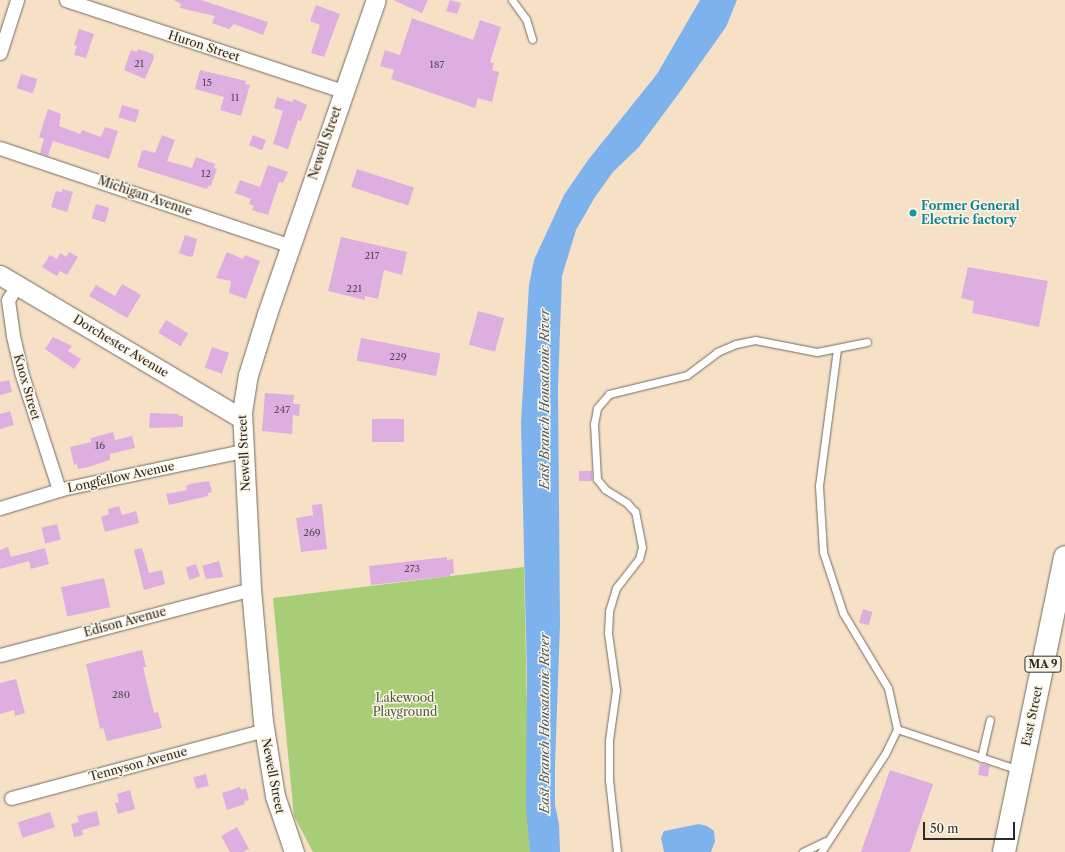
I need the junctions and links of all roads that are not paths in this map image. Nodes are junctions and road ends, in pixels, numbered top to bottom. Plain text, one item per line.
1 (17, 0) edge
2 (66, 0) edge
3 (376, 0) edge
4 (512, 0) edge
5 (532, 39) dead end
6 (0, 53) edge
7 (343, 91) junction
8 (0, 148) edge
9 (289, 245) junction
10 (0, 274) edge
11 (17, 285) junction
12 (868, 342) dead end
13 (837, 349) junction
14 (241, 418) junction
15 (243, 451) junction
16 (59, 490) junction
17 (0, 508) edge
18 (1065, 557) edge
19 (251, 589) junction
20 (0, 655) edge
21 (990, 720) dead end
22 (897, 729) junction
23 (265, 730) junction
24 (982, 758) junction
25 (1020, 771) junction
26 (11, 798) dead end
27 (826, 841) junction
28 (1005, 849) edge
29 (294, 852) edge
30 (617, 852) edge
31 (803, 852) edge
32 (821, 852) edge

1 - 6 street
2 - 7 street, Huron Street
3 - 7 street, Newell Street
4 - 5 lane
7 - 9 street, Newell Street
8 - 9 street, Michigan Avenue
9 - 14 street, Newell Street
10 - 11 street, Dorchester Avenue
11 - 14 street, Dorchester Avenue
11 - 16 street, Knox Street
12 - 13 lane
13 - 22 lane
13 - 30 lane
14 - 15 street, Newell Street
15 - 16 street, Longfellow Avenue
15 - 19 street, Newell Street
16 - 17 street, Longfellow Avenue
18 - 25 highway, East Street / MA 9
19 - 20 street, Edison Avenue
19 - 23 street, Newell Street
21 - 24 lane
22 - 24 lane
22 - 27 lane
23 - 26 street, Tennyson Avenue
23 - 29 street, Newell Street
24 - 25 lane
25 - 28 highway, East Street / MA 9
27 - 31 lane
27 - 32 lane

